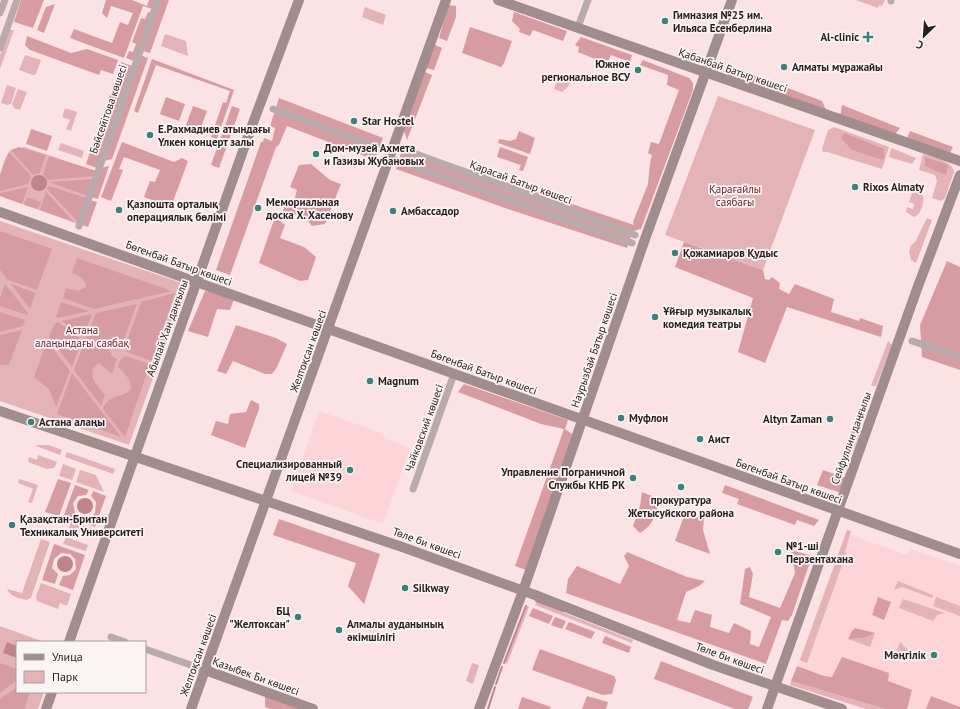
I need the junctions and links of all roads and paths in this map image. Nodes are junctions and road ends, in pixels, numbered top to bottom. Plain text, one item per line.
1 (4, 0) edge
2 (17, 0) edge
3 (158, 0) edge
4 (299, 0) edge
5 (446, 0) edge
6 (498, 0) edge
7 (588, 0) edge
8 (732, 0) edge
9 (0, 13) edge
10 (578, 27) junction
11 (0, 48) edge
12 (706, 73) junction
13 (273, 109) dead end
14 (377, 147) dead end
15 (400, 148) dead end
16 (396, 160) dead end
17 (960, 161) edge
18 (960, 175) edge
19 (0, 212) edge
20 (80, 226) dead end
21 (634, 235) dead end
22 (632, 243) dead end
23 (196, 282) junction
24 (328, 329) junction
25 (912, 341) dead end
26 (960, 357) edge
27 (454, 374) junction
28 (0, 411) edge
29 (582, 420) junction
30 (134, 457) junction
31 (413, 489) dead end
32 (266, 502) junction
33 (837, 511) junction
34 (960, 554) edge
35 (523, 591) junction
36 (111, 637) dead end
37 (69, 641) edge
38 (122, 641) edge
39 (146, 649) edge
40 (205, 670) junction
41 (775, 686) junction
42 (52, 693) edge
43 (46, 709) edge
44 (191, 709) edge
45 (313, 709) edge
46 (479, 709) edge
47 (767, 709) edge
48 (842, 709) edge

1 - 9 street
2 - 11 street
3 - 20 street, Бәйсейітова көшесі
4 - 23 main road, Абылай Хан даңғылы
5 - 24 main road, Желтоқсан көшесі
6 - 10 main road, Қабанбай Батыр көшесі
7 - 10 street
8 - 12 main road, Наурызбай Батыр көшесі
10 - 12 main road, Қабанбай Батыр көшесі
12 - 17 main road, Қабанбай Батыр көшесі
12 - 29 main road, Наурызбай Батыр көшесі
13 - 14 street
15 - 21 street, Қарасай Батыр көшесі
16 - 22 street, Қарасай Батыр көшесі
18 - 33 main road, Сейфуллин даңғылы
19 - 23 main road, Бөгенбай Батыр көшесі
23 - 24 main road, Бөгенбай Батыр көшесі
23 - 30 main road, Абылай Хан даңғылы
24 - 27 main road, Бөгенбай Батыр көшесі
24 - 32 main road, Желтоқсан көшесі
25 - 26 street
27 - 29 main road, Бөгенбай Батыр көшесі
27 - 31 street, Чайковский көшесі
28 - 30 main road, Төле би көшесі
29 - 33 main road, Бөгенбай Батыр көшесі
29 - 35 main road, Наурызбай Батыр көшесі
30 - 32 main road, Төле би көшесі
30 - 37 main road, Абылай Хан даңғылы
32 - 35 main road, Төле би көшесі
32 - 40 main road, Желтоқсан көшесі
33 - 34 main road, Бөгенбай Батыр көшесі
33 - 41 main road, Сейфуллин даңғылы
35 - 41 main road, Төле би көшесі
35 - 46 main road, Наурызбай Батыр көшесі
36 - 38 street
39 - 40 street, Қазыбек Би көшесі
40 - 44 main road, Желтоқсан көшесі
40 - 45 main road, Қазыбек Би көшесі
41 - 47 main road, Сейфуллин даңғылы
41 - 48 main road, Төле би көшесі
42 - 43 main road

